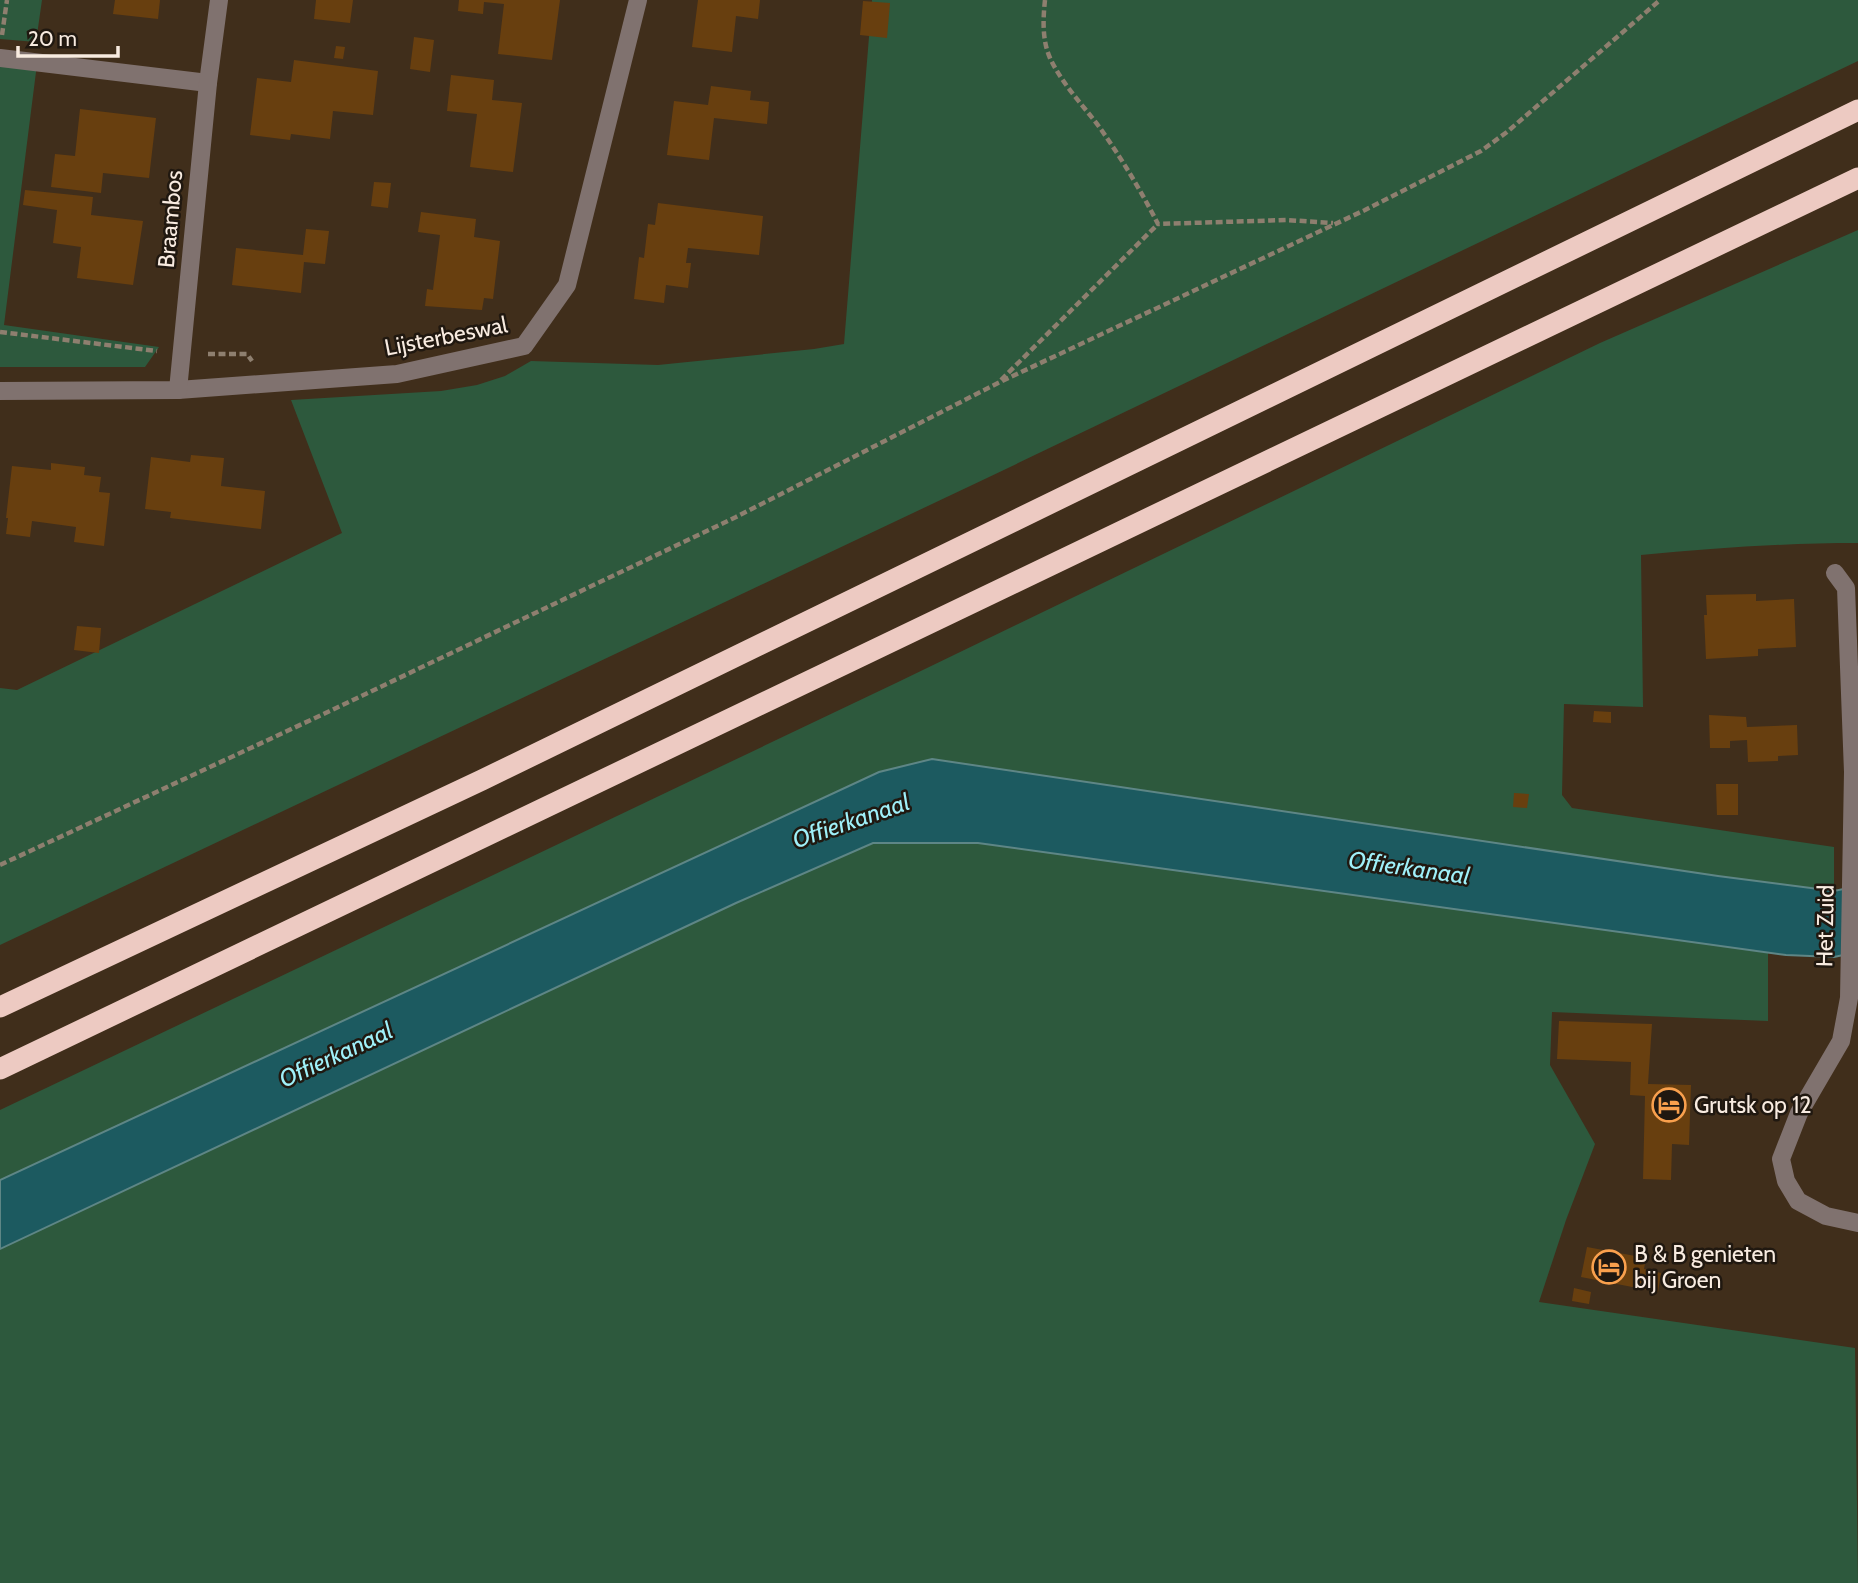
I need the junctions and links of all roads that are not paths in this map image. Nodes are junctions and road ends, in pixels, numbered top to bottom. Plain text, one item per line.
1 (219, 0) edge
2 (638, 0) edge
3 (0, 58) edge
4 (208, 83) junction
5 (1850, 114) edge
6 (1850, 182) edge
7 (178, 390) junction
8 (0, 391) edge
9 (1835, 573) dead end
10 (0, 1007) edge
11 (0, 1069) edge
12 (1858, 1223) edge

1 - 4 street, Braambos
2 - 7 street, Lijsterbeswal
3 - 4 street
4 - 7 street, Braambos
5 - 10 highway
6 - 11 highway
7 - 8 street
9 - 12 street, Het Zuid

